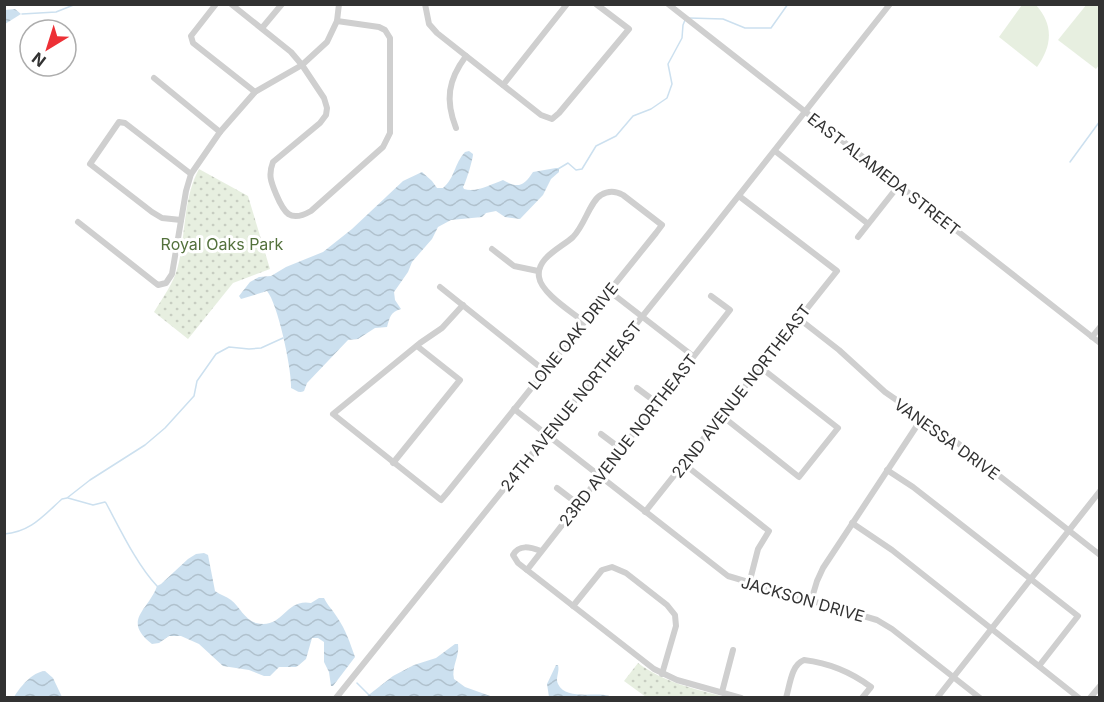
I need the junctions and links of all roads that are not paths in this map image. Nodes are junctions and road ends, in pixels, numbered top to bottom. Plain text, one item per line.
1 (216, 4) edge
2 (231, 4) edge
3 (282, 4) edge
4 (339, 4) edge
5 (425, 4) edge
6 (567, 4) edge
7 (596, 4) edge
8 (668, 4) edge
9 (890, 4) edge
10 (337, 21) junction
11 (262, 28) junction
12 (466, 56) junction
13 (302, 65) junction
14 (154, 78) dead end
15 (503, 85) junction
16 (255, 92) junction
17 (805, 112) junction
18 (456, 128) dead end
19 (220, 132) junction
20 (775, 151) junction
21 (190, 174) junction
22 (899, 185) junction
23 (739, 196) junction
24 (182, 220) junction
25 (78, 222) dead end
26 (867, 224) junction
27 (858, 237) dead end
28 (492, 249) dead end
29 (538, 271) junction
30 (440, 287) dead end
31 (609, 291) junction
32 (711, 296) dead end
33 (463, 305) junction
34 (642, 317) junction
35 (798, 318) junction
36 (584, 322) junction
37 (1100, 327) edge
38 (1092, 337) junction
39 (1100, 344) edge
40 (417, 346) junction
41 (693, 356) junction
42 (760, 367) junction
43 (545, 371) junction
44 (637, 388) dead end
45 (657, 403) junction
46 (514, 409) junction
47 (722, 416) junction
48 (922, 418) junction
49 (601, 434) dead end
50 (547, 436) junction
51 (621, 449) junction
52 (393, 463) junction
53 (684, 464) junction
54 (887, 470) junction
55 (600, 476) junction
56 (557, 488) dead end
57 (1100, 491) edge
58 (578, 504) junction
59 (645, 512) junction
60 (852, 523) junction
61 (1069, 531) junction
62 (541, 551) junction
63 (1100, 555) edge
64 (527, 570) junction
65 (1030, 579) junction
66 (749, 584) junction
67 (811, 601) junction
68 (573, 606) junction
69 (992, 629) junction
70 (733, 650) dead end
71 (1039, 666) junction
72 (662, 674) junction
73 (954, 677) junction
74 (1100, 686) edge
75 (722, 692) junction
76 (336, 698) edge
77 (741, 698) edge
78 (786, 698) edge
79 (862, 698) edge
80 (937, 698) edge
81 (980, 698) edge
82 (1078, 698) edge
83 (1090, 698) edge

1 - 16 street
2 - 11 street
3 - 11 street
4 - 10 street
5 - 12 street
6 - 15 street
7 - 15 street
8 - 17 street, EAST ALAMEDA STREET
9 - 17 street, 24TH AVENUE NORTHEAST
10 - 13 street
10 - 13 street
11 - 13 street
12 - 15 street
12 - 18 street
13 - 16 street
14 - 19 street
16 - 19 street
17 - 20 street, 24TH AVENUE NORTHEAST
17 - 22 street, EAST ALAMEDA STREET
19 - 21 street
20 - 23 street, 24TH AVENUE NORTHEAST
20 - 26 street
21 - 24 street
21 - 24 street
22 - 26 street
22 - 38 street, EAST ALAMEDA STREET
23 - 34 street, 24TH AVENUE NORTHEAST
23 - 35 street, 22ND AVENUE NORTHEAST
24 - 25 street
26 - 27 street
28 - 29 street
29 - 31 street, LONE OAK DRIVE
29 - 36 street
30 - 33 street
31 - 34 street
31 - 36 street, LONE OAK DRIVE
32 - 41 street, 23RD AVENUE NORTHEAST
33 - 40 street
33 - 43 street
34 - 41 street
34 - 50 street, 24TH AVENUE NORTHEAST
35 - 42 street, 22ND AVENUE NORTHEAST
35 - 48 street, VANESSA DRIVE
36 - 43 street, LONE OAK DRIVE
37 - 38 street
38 - 39 street, EAST ALAMEDA STREET
40 - 52 street
40 - 52 street
41 - 45 street, 23RD AVENUE NORTHEAST
42 - 47 street, 22ND AVENUE NORTHEAST
42 - 47 street
43 - 46 street, LONE OAK DRIVE
44 - 45 street
45 - 51 street, 23RD AVENUE NORTHEAST
46 - 50 street, JACKSON DRIVE
46 - 52 street, LONE OAK DRIVE
47 - 53 street, 22ND AVENUE NORTHEAST
48 - 54 street
48 - 61 street, VANESSA DRIVE
49 - 51 street
50 - 55 street, JACKSON DRIVE
50 - 76 street, 24TH AVENUE NORTHEAST
51 - 55 street, 23RD AVENUE NORTHEAST
53 - 59 street, 22ND AVENUE NORTHEAST
53 - 66 street
54 - 60 street
54 - 65 street
55 - 58 street, 23RD AVENUE NORTHEAST
55 - 59 street, JACKSON DRIVE
56 - 58 street
57 - 61 street
58 - 62 street, 23RD AVENUE NORTHEAST
59 - 66 street, JACKSON DRIVE
60 - 67 street
60 - 69 street
61 - 63 street, VANESSA DRIVE
61 - 65 street
62 - 64 street, 23RD AVENUE NORTHEAST
62 - 64 street
64 - 68 street
65 - 69 street
65 - 71 street
66 - 67 street, JACKSON DRIVE
67 - 73 street, JACKSON DRIVE
68 - 72 street
68 - 72 street
69 - 71 street
69 - 73 street
70 - 75 street
71 - 82 street
72 - 75 street
73 - 80 street
73 - 81 street, JACKSON DRIVE
74 - 83 street
75 - 77 street
78 - 79 street

